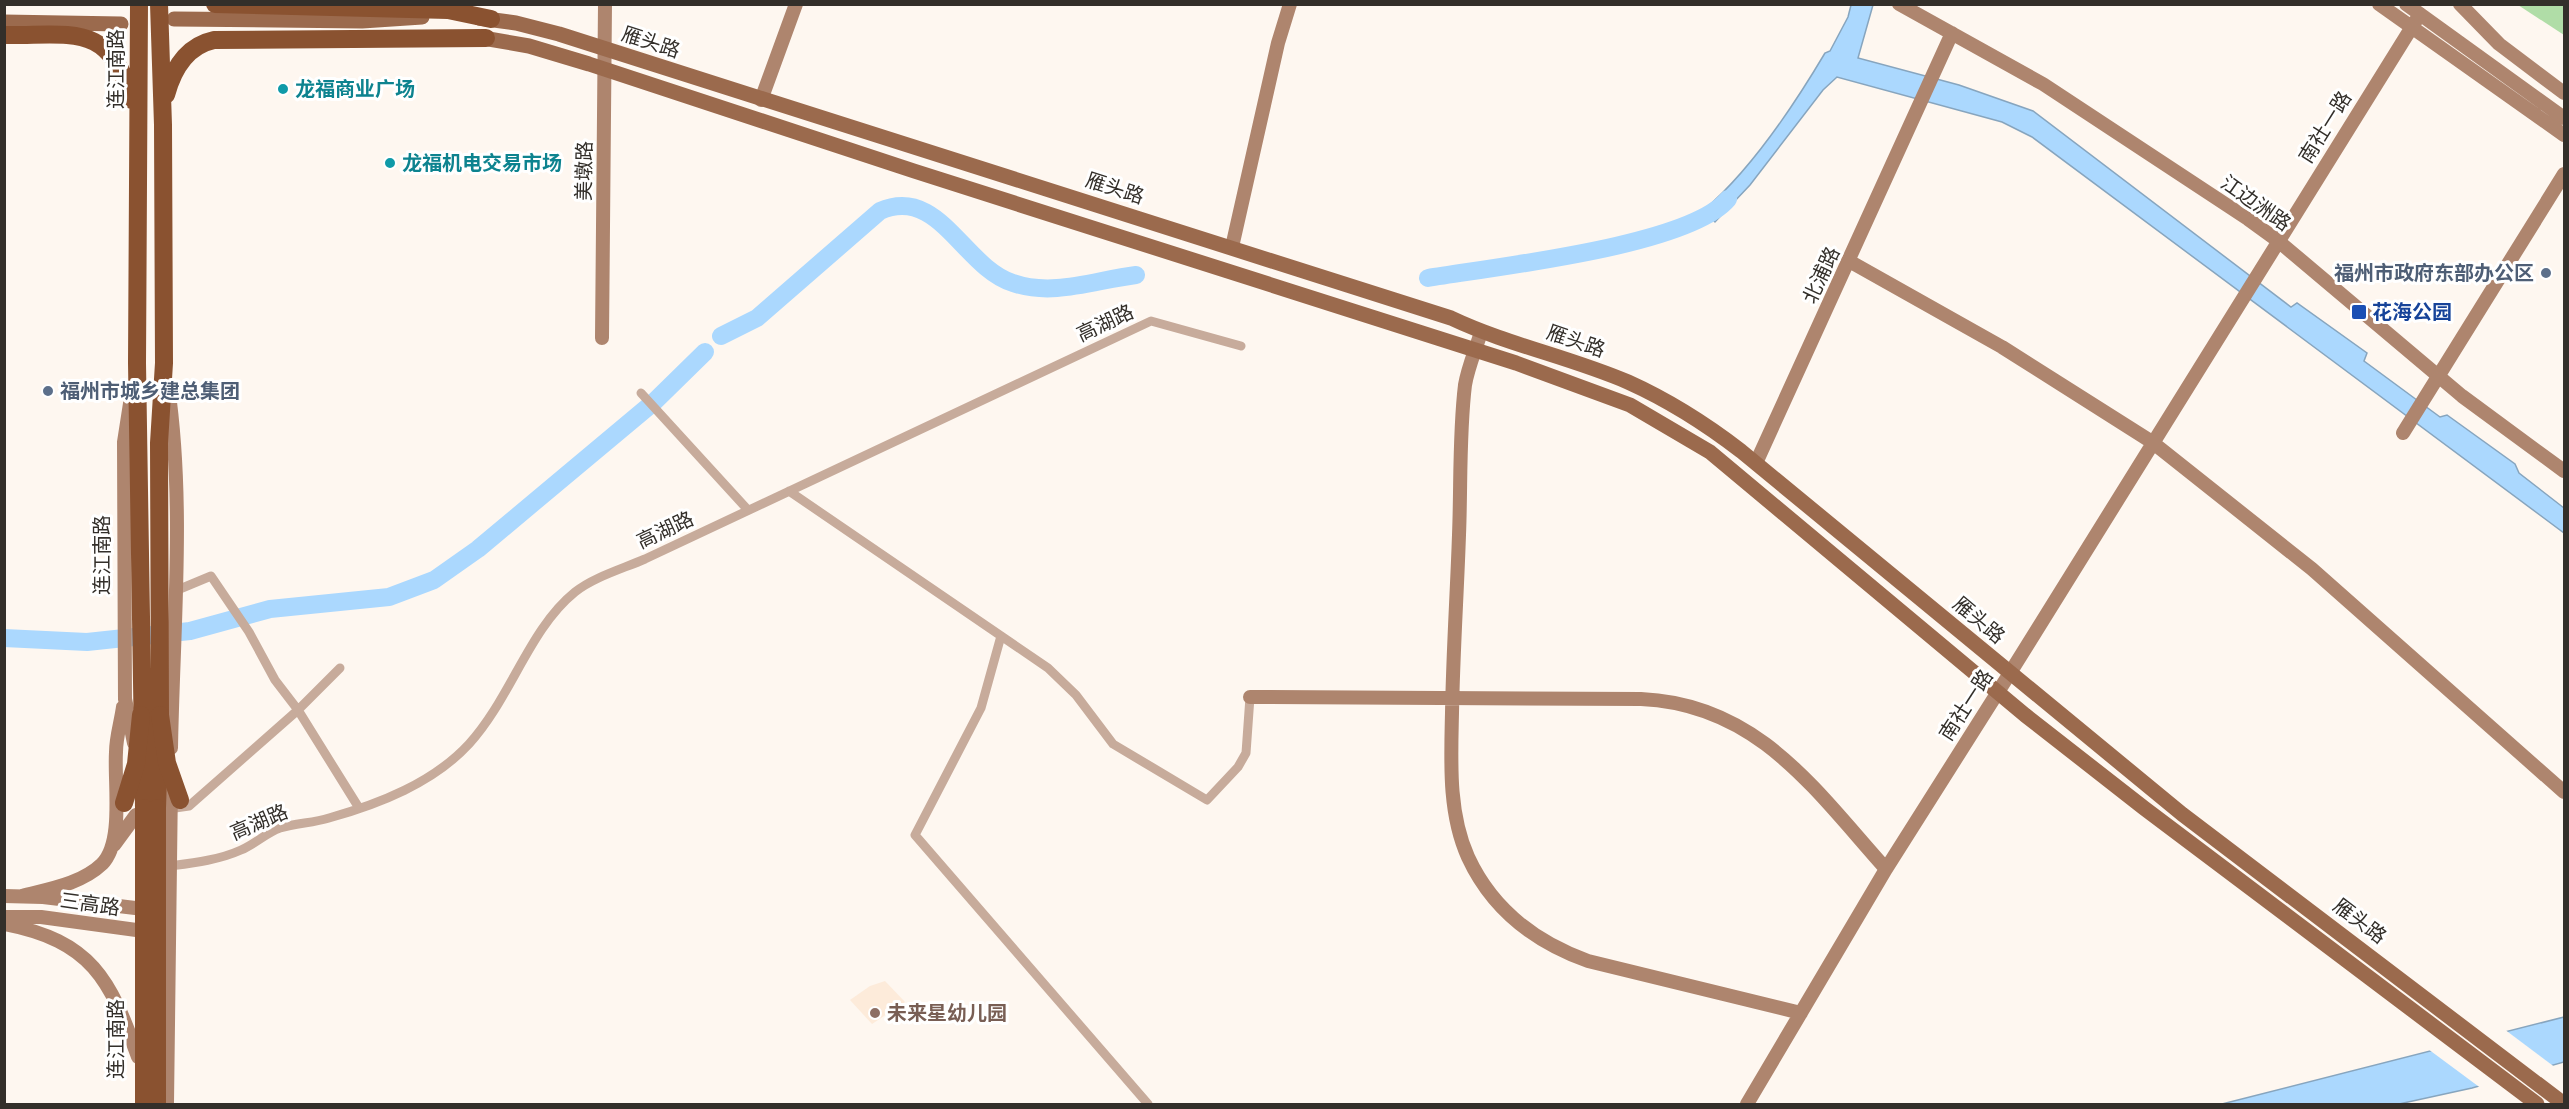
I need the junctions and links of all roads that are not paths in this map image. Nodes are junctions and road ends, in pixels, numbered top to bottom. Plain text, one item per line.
1 (139, 4) edge
2 (159, 4) edge
3 (215, 4) edge
4 (605, 4) edge
5 (796, 4) edge
6 (1290, 4) edge
7 (1899, 4) edge
8 (2379, 4) edge
9 (2406, 4) edge
10 (2460, 4) edge
11 (2420, 14) junction
12 (4, 16) edge
13 (491, 19) junction
14 (4, 22) edge
15 (2411, 26) junction
16 (1952, 33) junction
17 (4, 35) edge
18 (486, 38) junction
19 (605, 49) junction
20 (605, 69) junction
21 (2565, 93) edge
22 (761, 100) junction
23 (161, 111) junction
24 (2565, 118) edge
25 (138, 119) junction
26 (2565, 135) edge
27 (2565, 174) edge
28 (2277, 240) junction
29 (1232, 247) junction
30 (1849, 261) junction
31 (1481, 332) junction
32 (602, 338) dead end
33 (1241, 346) dead end
34 (1476, 350) junction
35 (136, 363) junction
36 (164, 363) junction
37 (2439, 377) junction
38 (641, 393) dead end
39 (2403, 433) dead end
40 (2152, 442) junction
41 (1756, 463) junction
42 (2565, 471) edge
43 (789, 491) junction
44 (748, 510) junction
45 (174, 591) junction
46 (1000, 636) junction
47 (340, 668) dead end
48 (2010, 673) junction
49 (1997, 691) junction
50 (1250, 697) joint
51 (1452, 698) junction
52 (125, 699) junction
53 (298, 710) junction
54 (141, 715) junction
55 (160, 715) junction
56 (2565, 792) edge
57 (175, 804) junction
58 (359, 808) junction
59 (130, 809) junction
60 (112, 847) junction
61 (170, 866) junction
62 (1886, 869) junction
63 (4, 896) edge
64 (22, 896) junction
65 (43, 897) junction
66 (139, 908) junction
67 (169, 911) junction
68 (4, 917) edge
69 (41, 918) junction
70 (4, 924) edge
71 (139, 931) junction
72 (169, 935) junction
73 (1801, 1012) junction
74 (138, 1057) junction
75 (138, 1104) edge
76 (144, 1104) edge
77 (157, 1104) edge
78 (167, 1104) edge
79 (1148, 1104) edge
80 (1747, 1104) edge
81 (2537, 1104) edge
82 (2565, 1104) edge

1 - 25 highway, 连江南路
2 - 23 highway
3 - 13 highway
4 - 19 street, 美墩路
5 - 22 street
6 - 29 street
7 - 16 street, 江边洲路
8 - 15 street
9 - 11 street
10 - 21 street
11 - 15 street, 南社一路
11 - 24 street
12 - 14 main road
13 - 18 main road, 雁头路
13 - 19 main road, 雁头路
15 - 26 street
15 - 28 street, 南社一路
16 - 28 street, 江边洲路
16 - 30 street, 北浦路
17 - 25 highway
18 - 20 main road, 雁头路
18 - 23 highway
19 - 20 street, 美墩路
19 - 22 main road, 雁头路
20 - 32 street, 美墩路
20 - 34 main road, 雁头路
22 - 29 main road, 雁头路
23 - 36 highway
25 - 35 highway, 连江南路
27 - 37 street
28 - 37 street, 江边洲路
28 - 40 street, 南社一路
29 - 31 main road, 雁头路
30 - 40 street
30 - 41 street, 北浦路
31 - 34 street
31 - 41 main road, 雁头路
33 - 43 street, 高湖路
34 - 49 main road, 雁头路
34 - 51 street
35 - 52 street, 连江南路
35 - 54 highway
36 - 45 street
36 - 55 highway
37 - 39 street
37 - 42 street, 江边洲路
38 - 44 street
40 - 48 street, 南社一路
40 - 56 street
41 - 48 main road, 雁头路
43 - 44 street, 高湖路
43 - 46 street
44 - 58 street, 高湖路
45 - 53 street
45 - 57 street
46 - 50 street
46 - 79 street
47 - 53 street
48 - 49 street, 南社一路
48 - 82 main road, 雁头路
49 - 62 street, 南社一路
49 - 81 main road, 雁头路
50 - 51 street
51 - 62 street
51 - 73 street
52 - 59 street, 连江南路
52 - 60 street
53 - 57 street
53 - 58 street
54 - 59 highway, bridge
54 - 76 highway, bridge
55 - 57 highway, bridge
55 - 77 highway, bridge
57 - 61 street
58 - 61 street, 高湖路
59 - 60 street
59 - 66 street, 连江南路
60 - 64 street
61 - 67 street
62 - 73 street, 南社一路
63 - 64 street, 三高路
64 - 65 street, 三高路
65 - 66 street, 三高路
65 - 69 street
66 - 67 street, 三高路
66 - 71 street, 连江南路
67 - 72 street
68 - 69 street, 三高路
69 - 71 street, 三高路
70 - 74 street
71 - 72 street, 三高路
71 - 74 street, 连江南路
72 - 78 street
73 - 80 street, 南社一路
74 - 75 street, 连江南路

